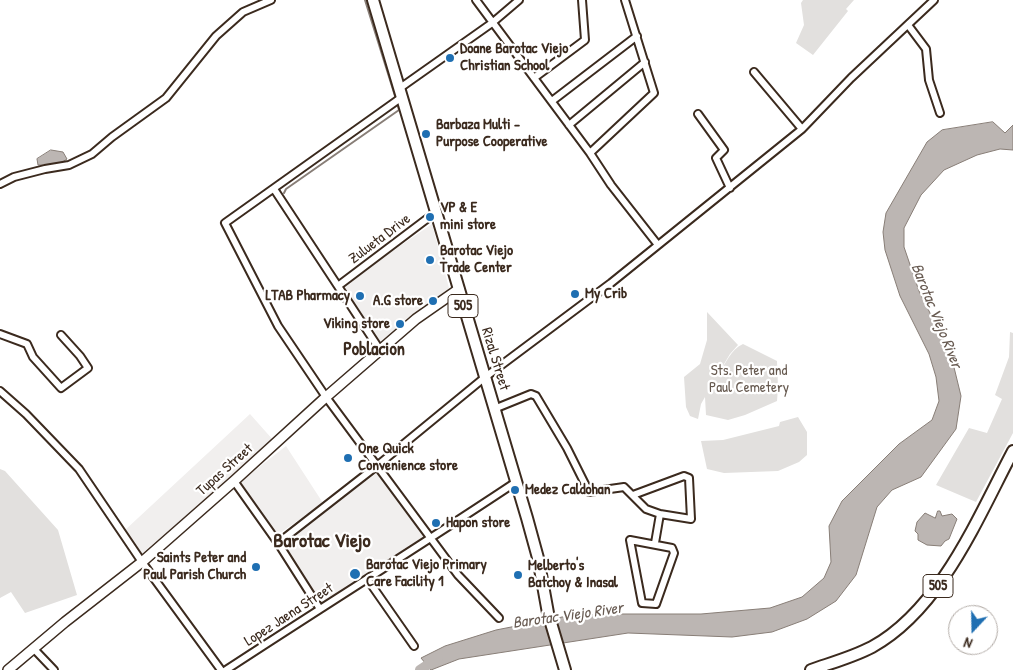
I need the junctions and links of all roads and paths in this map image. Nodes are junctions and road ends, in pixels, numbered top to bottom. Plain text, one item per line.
1 (271, 0) edge
2 (373, 0) edge
3 (476, 0) edge
4 (519, 0) edge
5 (582, 0) edge
6 (625, 0) edge
7 (934, 0) edge
8 (492, 23) junction
9 (908, 25) junction
10 (637, 36) junction
11 (645, 62) junction
12 (754, 72) dead end
13 (534, 78) junction
14 (401, 92) junction
15 (552, 102) junction
16 (940, 113) dead end
17 (698, 114) dead end
18 (569, 125) junction
19 (802, 129) junction
20 (590, 153) junction
21 (0, 184) edge
22 (730, 188) junction
23 (274, 189) junction
24 (436, 212) junction
25 (658, 245) junction
26 (338, 286) junction
27 (459, 289) junction
28 (0, 334) edge
29 (61, 335) dead end
30 (380, 350) junction
31 (484, 378) junction
32 (0, 391) edge
33 (326, 397) junction
34 (494, 409) junction
35 (1013, 451) edge
36 (378, 465) junction
37 (234, 481) junction
38 (516, 482) junction
39 (633, 495) junction
40 (660, 514) junction
41 (433, 538) junction
42 (278, 543) junction
43 (655, 543) junction
44 (142, 562) junction
45 (368, 580) junction
46 (320, 609) junction
47 (499, 618) dead end
48 (414, 646) dead end
49 (34, 649) junction
50 (8, 670) edge
51 (54, 670) edge
52 (221, 670) edge
53 (226, 670) edge
54 (565, 670) edge
55 (811, 670) edge

1 - 21 street
2 - 14 main road, Rizal Street / 505
3 - 8 street
4 - 8 street
5 - 13 street
6 - 10 street
7 - 9 street
8 - 13 street
8 - 14 street
9 - 16 street
9 - 19 street
10 - 11 street
10 - 15 street
11 - 18 street
11 - 20 street
12 - 19 street
13 - 15 street
14 - 23 street
14 - 24 main road, Rizal Street / 505
15 - 18 street
17 - 22 street
18 - 20 street
19 - 22 street
20 - 25 street
22 - 25 street
23 - 26 street
23 - 33 street
24 - 26 street, Zulueta Drive
24 - 27 main road, Rizal Street / 505
25 - 31 street
26 - 30 street
27 - 30 street, Tupas Street
27 - 31 main road, Rizal Street / 505
28 - 29 street
30 - 33 street, Tupas Street
31 - 34 main road, Rizal Street / 505
31 - 36 street
32 - 44 street
33 - 36 street
33 - 37 street, Tupas Street
34 - 38 main road, Rizal Street / 505
34 - 39 street
35 - 55 main road, 505
36 - 41 street
36 - 42 street
37 - 42 street
37 - 44 street, Tupas Street
38 - 41 street, Lopez Jaena Street
38 - 54 main road, Rizal Street / 505
39 - 40 street
39 - 40 street
40 - 43 street
41 - 45 street, Lopez Jaena Street
41 - 47 street
42 - 46 street
43 - 43 street
44 - 49 street, Tupas Street
44 - 52 street
45 - 46 street, Lopez Jaena Street
45 - 48 street
46 - 53 street, Lopez Jaena Street
49 - 50 street, Tupas Street
49 - 51 street

